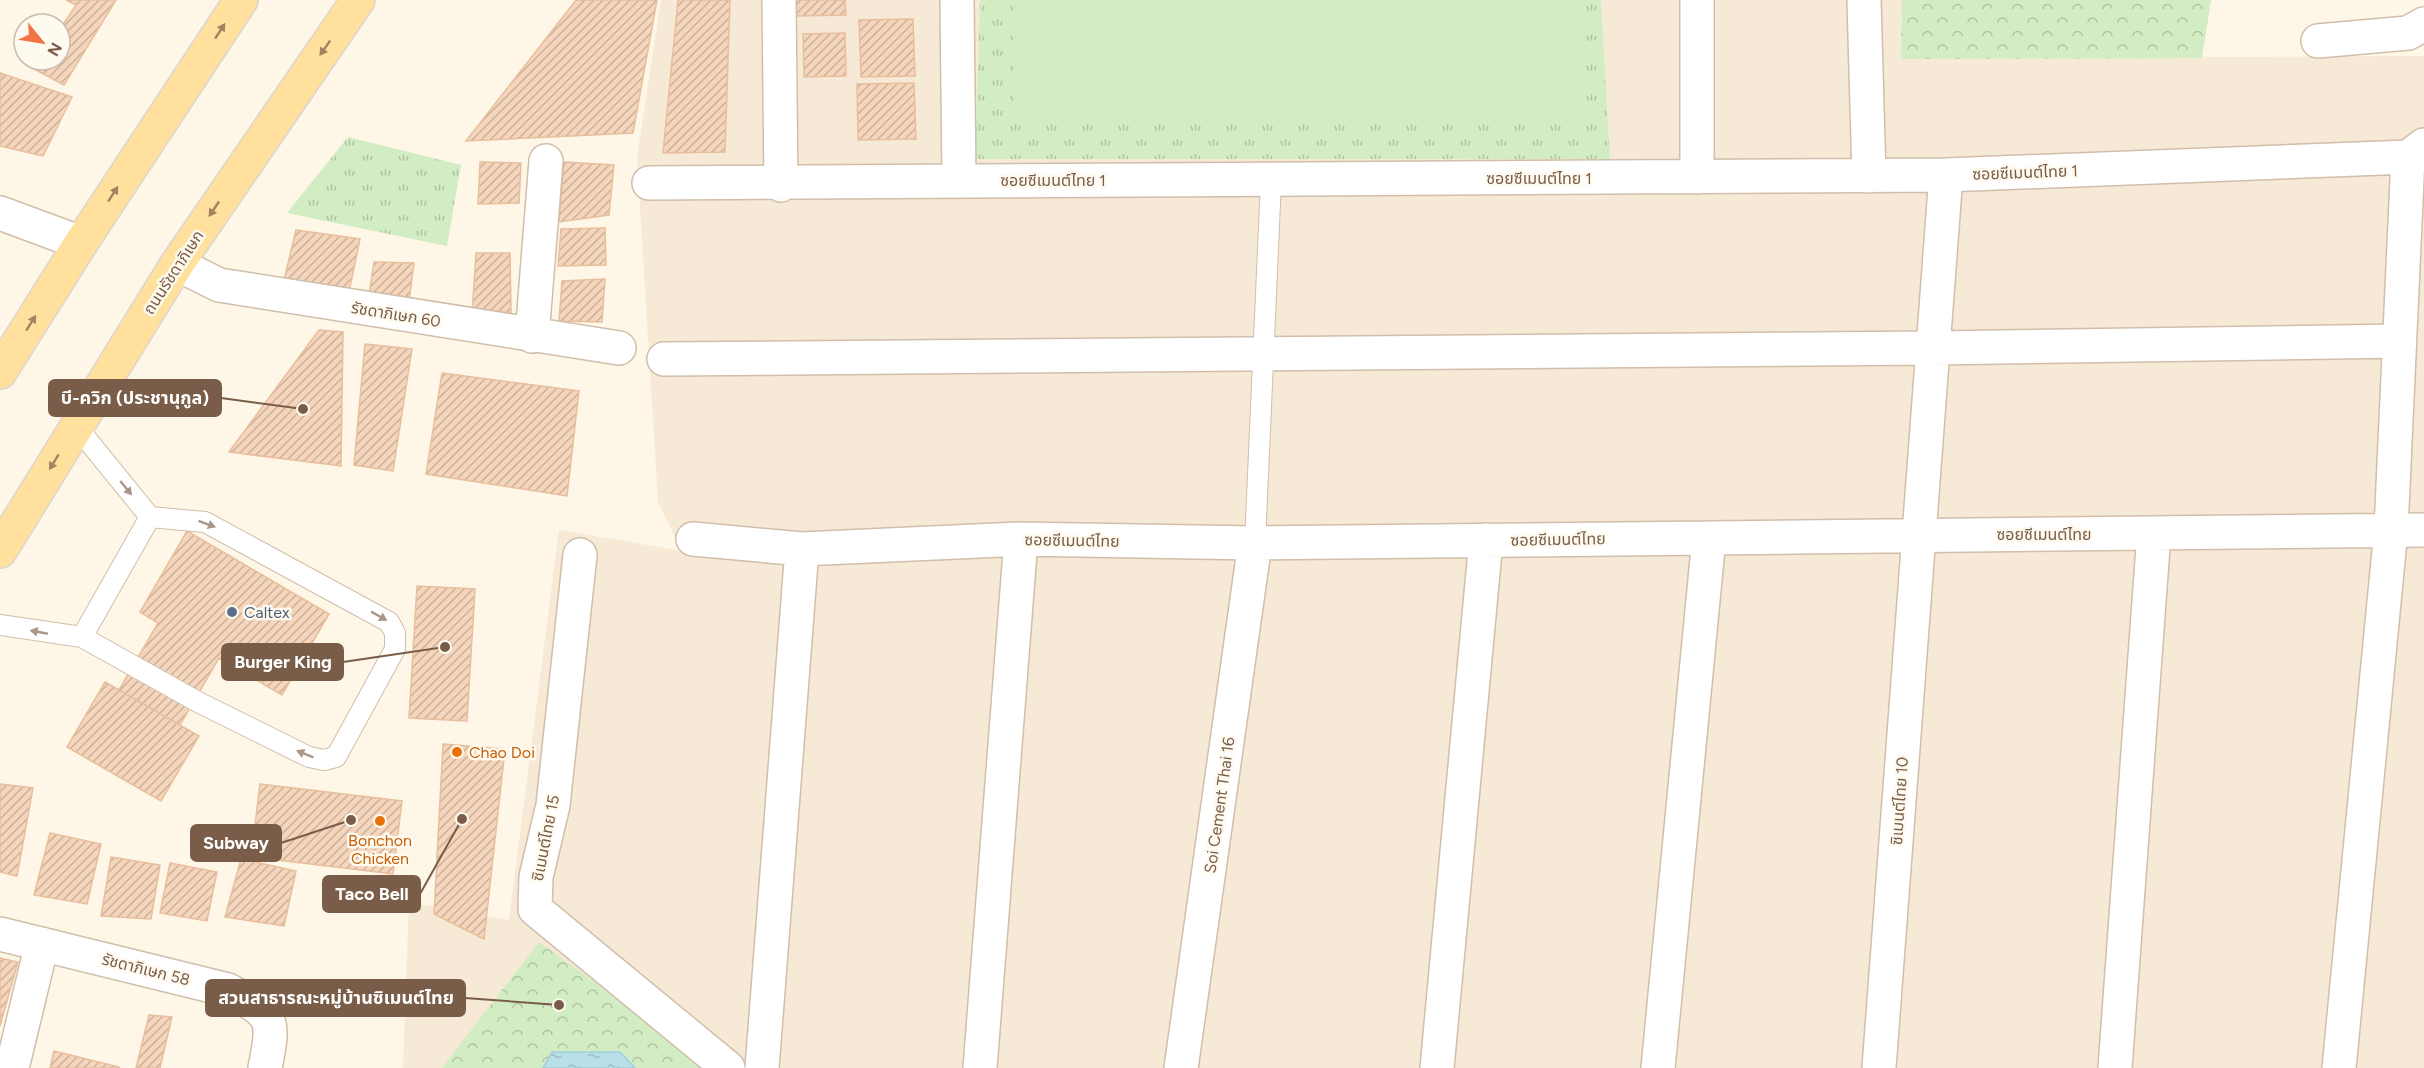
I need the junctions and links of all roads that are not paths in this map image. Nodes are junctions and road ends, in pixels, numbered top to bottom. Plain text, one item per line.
1 (241, 0) edge
2 (358, 0) edge
3 (779, 0) edge
4 (957, 0) edge
5 (1697, 0) edge
6 (1864, 0) edge
7 (2424, 24) edge
8 (2318, 41) dead end
9 (2416, 151) edge
10 (546, 161) dead end
11 (1946, 175) junction
12 (1869, 176) junction
13 (1697, 177) junction
14 (959, 180) junction
15 (1271, 181) junction
16 (649, 183) dead end
17 (781, 184) junction
18 (0, 213) edge
19 (81, 243) junction
20 (177, 264) junction
21 (532, 336) junction
22 (2398, 341) junction
23 (619, 348) dead end
24 (1933, 348) junction
25 (1262, 354) junction
26 (664, 359) dead end
27 (0, 372) edge
28 (76, 426) junction
29 (150, 517) junction
30 (2391, 530) junction
31 (2424, 530) edge
32 (2154, 533) junction
33 (1919, 535) junction
34 (1709, 538) junction
35 (693, 539) dead end
36 (1021, 539) junction
37 (1486, 540) junction
38 (1255, 543) junction
39 (802, 549) junction
40 (0, 550) edge
41 (580, 555) dead end
42 (0, 625) edge
43 (82, 637) junction
44 (0, 934) edge
45 (42, 944) junction
46 (12, 1068) edge
47 (265, 1068) edge
48 (728, 1068) edge
49 (762, 1068) edge
50 (980, 1068) edge
51 (1181, 1068) edge
52 (1437, 1068) edge
53 (1658, 1068) edge
54 (1879, 1068) edge
55 (2115, 1068) edge
56 (2339, 1068) edge

19 -> 1 main road
2 -> 20 main road, ถนนรัชดาภิเษก
3 - 17 street
4 - 14 street
5 - 13 street
6 - 12 street
7 - 8 street
9 - 11 street, ซอยซีเมนต์ไทย 1
9 - 22 street
10 - 21 street
11 - 12 street, ซอยซีเมนต์ไทย 1
11 - 24 street, ซิเมนต์ไทย 10
12 - 13 street, ซอยซีเมนต์ไทย 1
13 - 15 street, ซอยซีเมนต์ไทย 1
14 - 15 street, ซอยซีเมนต์ไทย 1
14 - 17 street, ซอยซีเมนต์ไทย 1
15 - 25 lane
16 - 17 street, ซอยซีเมนต์ไทย 1
18 - 19 street
27 -> 19 main road
20 - 21 street, รัชดาภิเษก 60
20 - 28 main road, ถนนรัชดาภิเษก
21 - 23 street, รัชดาภิเษก 60
22 - 24 street
22 - 30 street
24 - 25 street
24 - 33 street, ซิเมนต์ไทย 10
25 - 26 street
25 - 38 lane
28 -> 29 lane
28 -> 40 main road, ถนนรัชดาภิเษก
29 - 43 lane
29 -> 43 lane
30 - 31 street, ซอยซีเมนต์ไทย
30 - 32 street, ซอยซีเมนต์ไทย
30 - 56 street
32 - 33 street, ซอยซีเมนต์ไทย
32 - 55 street
33 - 34 street, ซอยซีเมนต์ไทย
33 - 54 street, ซิเมนต์ไทย 10
34 - 37 street, ซอยซีเมนต์ไทย
34 - 53 street
35 - 39 street, ซอยซีเมนต์ไทย
36 - 38 street, ซอยซีเมนต์ไทย
36 - 39 street, ซอยซีเมนต์ไทย
36 - 50 street
37 - 38 street, ซอยซีเมนต์ไทย
37 - 52 street
38 - 51 street, Soi Cement Thai 16
39 - 49 street
41 - 48 street, ซิเมนต์ไทย 15
43 -> 42 lane
44 - 45 street, รัชดาภิเษก 58
45 - 46 street
45 - 47 street, รัชดาภิเษก 58

